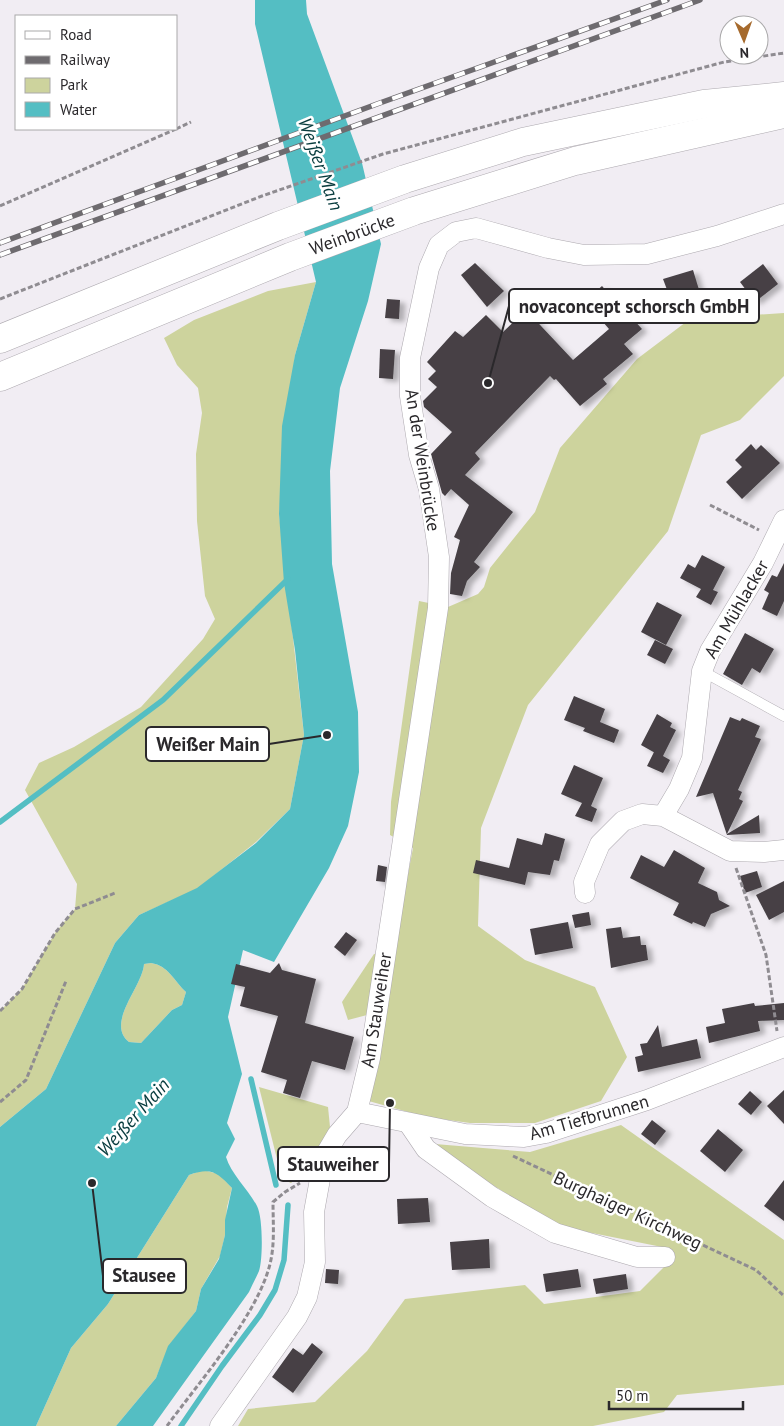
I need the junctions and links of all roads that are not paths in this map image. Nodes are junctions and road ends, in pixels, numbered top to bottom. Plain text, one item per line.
1 (784, 96) edge
2 (784, 114) edge
3 (784, 214) edge
4 (0, 340) edge
5 (0, 377) edge
6 (780, 529) edge
7 (438, 557) joint
8 (702, 671) junction
9 (784, 716) edge
10 (663, 816) junction
11 (784, 850) edge
12 (585, 893) dead end
13 (782, 1048) edge
14 (357, 1112) junction
15 (409, 1124) junction
16 (665, 1257) dead end
17 (220, 1426) edge

1 - 4 highway
2 - 5 highway, Weinbrücke
3 - 7 street, An der Weinbrücke
6 - 8 street, Am Mühlacker
7 - 14 street, Am Stauweiher
8 - 9 lane, Am Mühlacker
8 - 10 street, Am Mühlacker
10 - 11 street
10 - 12 street
13 - 15 street, Am Tiefbrunnen
14 - 15 street, Am Tiefbrunnen
14 - 17 street, Am Stauweiher
15 - 16 street, Burghaiger Kirchweg

